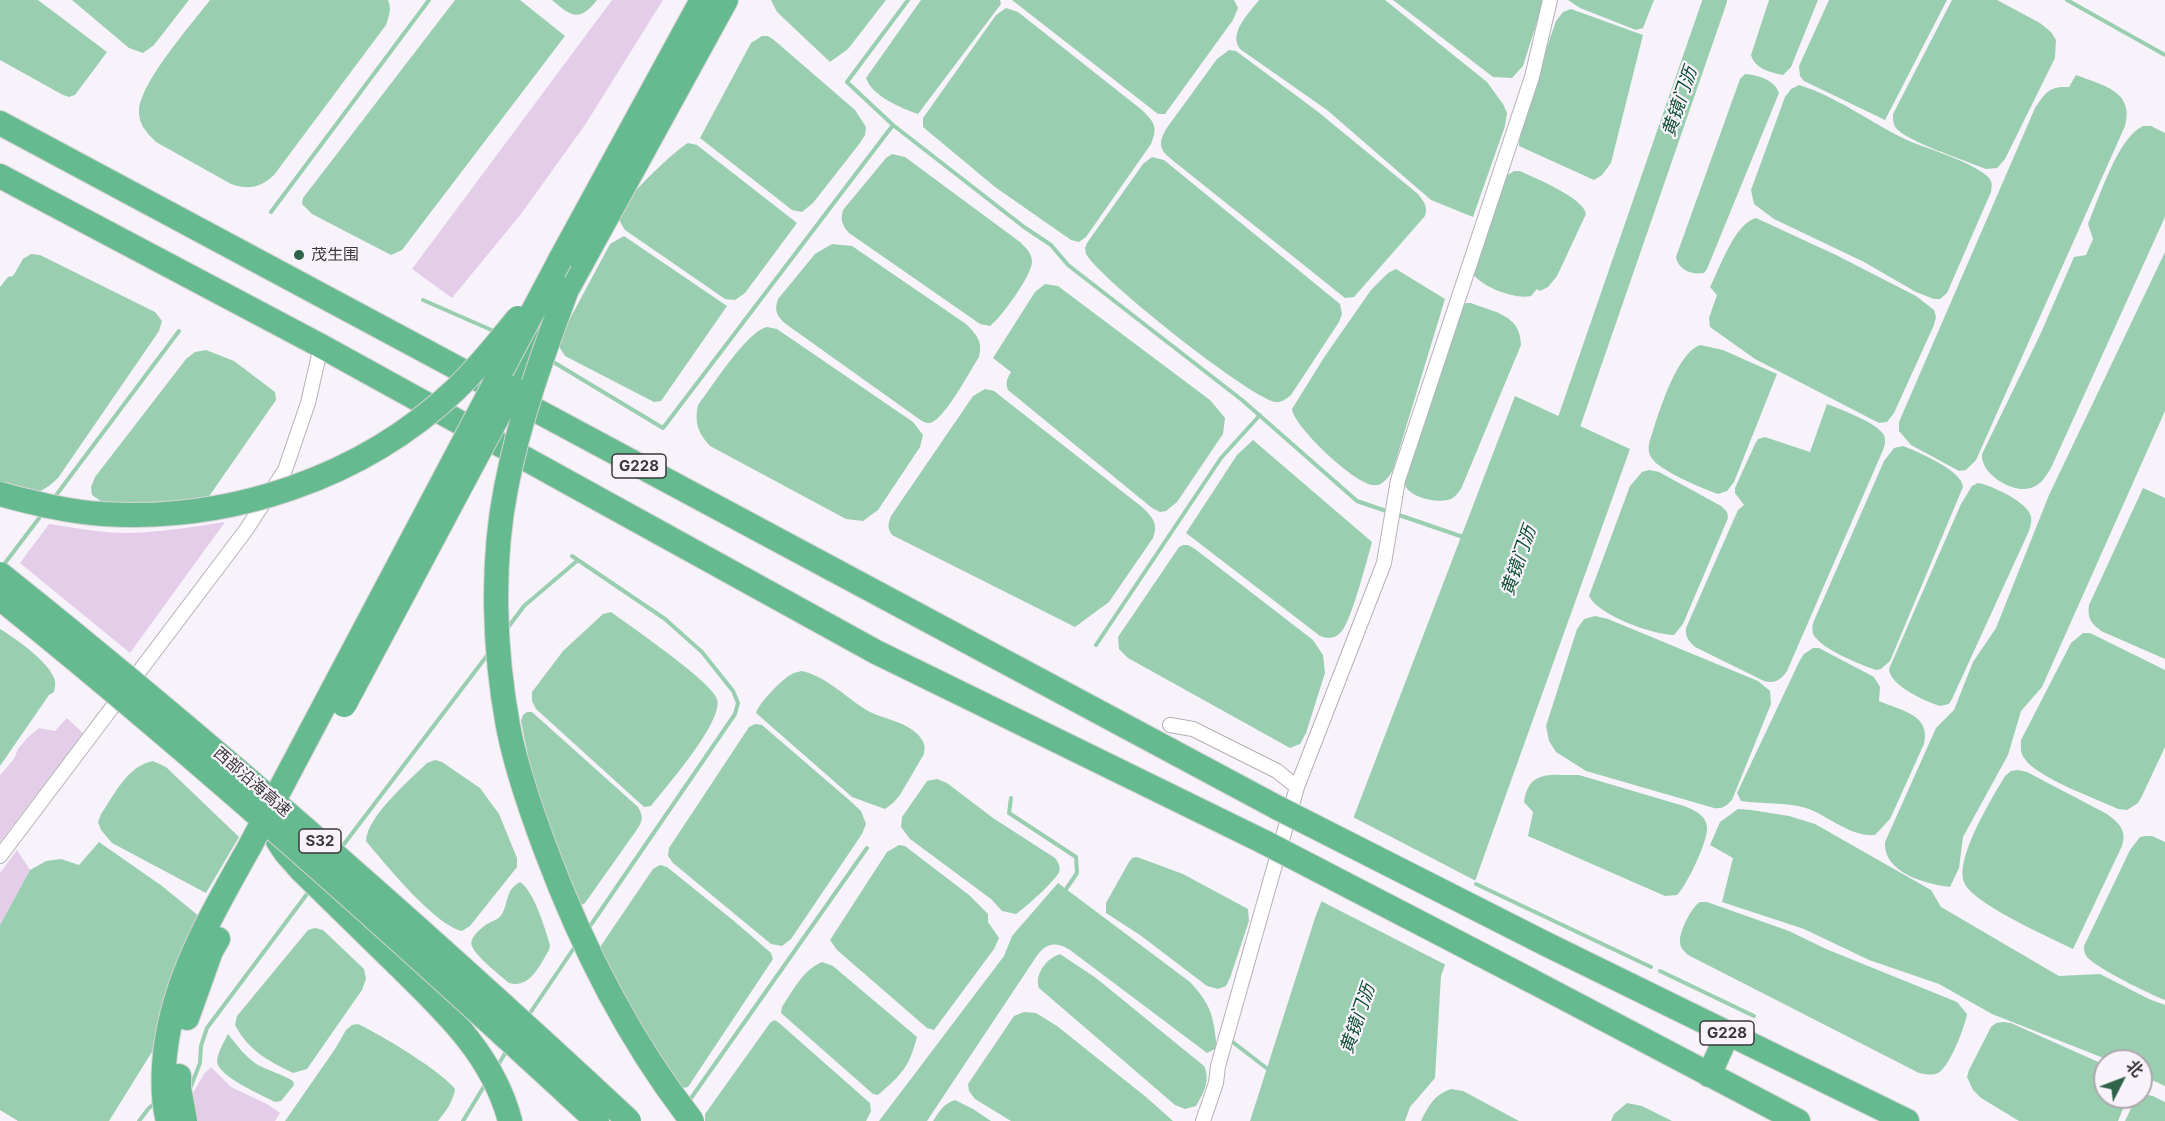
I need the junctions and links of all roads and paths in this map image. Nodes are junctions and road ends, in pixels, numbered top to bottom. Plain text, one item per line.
1 (702, 0) edge
2 (726, 0) edge
3 (1550, 0) edge
4 (653, 113) junction
5 (0, 123) edge
6 (0, 176) edge
7 (560, 260) junction
8 (567, 289) junction
9 (321, 346) junction
10 (0, 494) edge
11 (0, 574) edge
12 (0, 598) edge
13 (1170, 725) dead end
14 (1297, 787) junction
15 (277, 833) junction
16 (0, 856) edge
17 (1728, 1033) junction
18 (1708, 1075) junction
19 (168, 1121) edge
20 (185, 1121) edge
21 (510, 1121) edge
22 (597, 1121) edge
23 (629, 1121) edge
24 (692, 1121) edge
25 (1203, 1121) edge
26 (1798, 1121) edge
27 (1907, 1121) edge

1 - 4 highway
2 - 4 highway
3 - 14 street
4 - 7 highway
4 - 8 highway
5 - 17 highway, G228, bridge
6 - 9 highway, G228
7 - 10 highway, bridge
7 - 19 highway, bridge
8 - 20 highway, bridge
8 - 24 highway, bridge
9 - 16 street
9 - 18 highway, G228, bridge
11 - 23 highway, 西部沿海高速 / S32, bridge
12 - 15 highway, 西部沿海高速 / S32, bridge
13 - 14 street
14 - 25 street
15 - 21 highway
15 - 22 highway, 西部沿海高速 / S32, bridge
17 - 18 highway
17 - 27 highway, G228
18 - 26 highway, G228

